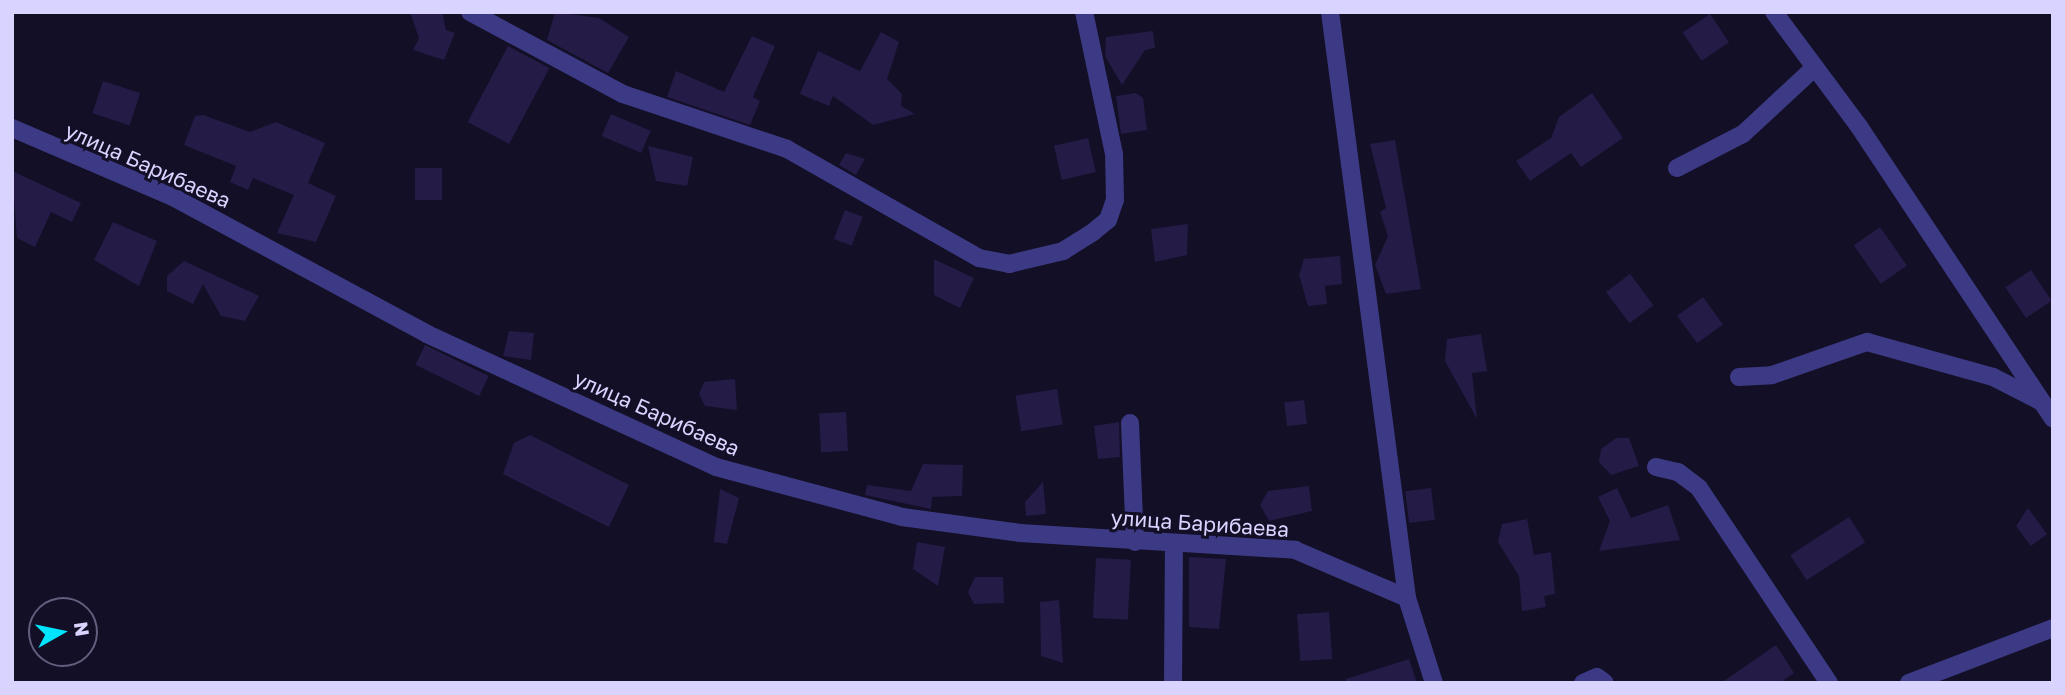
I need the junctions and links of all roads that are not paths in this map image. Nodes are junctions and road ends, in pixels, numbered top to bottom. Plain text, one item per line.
1 (470, 12) edge
2 (1084, 12) edge
3 (1330, 12) edge
4 (1774, 12) edge
5 (1814, 69) junction
6 (12, 128) edge
7 (1677, 168) dead end
8 (1738, 377) dead end
9 (2041, 401) junction
10 (2053, 419) edge
11 (1130, 423) dead end
12 (1656, 467) dead end
13 (1135, 542) junction
14 (1174, 545) junction
15 (1406, 598) junction
16 (2053, 628) edge
17 (1604, 682) edge
18 (1173, 683) edge
19 (1434, 683) edge
20 (1583, 683) edge
21 (1829, 683) edge
22 (1909, 683) edge

1 - 2 street
3 - 15 street
4 - 5 street
5 - 7 street
5 - 9 street
6 - 13 street, улица Барибаева
8 - 9 street
9 - 10 street
11 - 13 street
12 - 21 street
13 - 14 street, улица Барибаева
14 - 15 street, улица Барибаева
14 - 18 street
15 - 19 street
16 - 22 street
17 - 20 street

